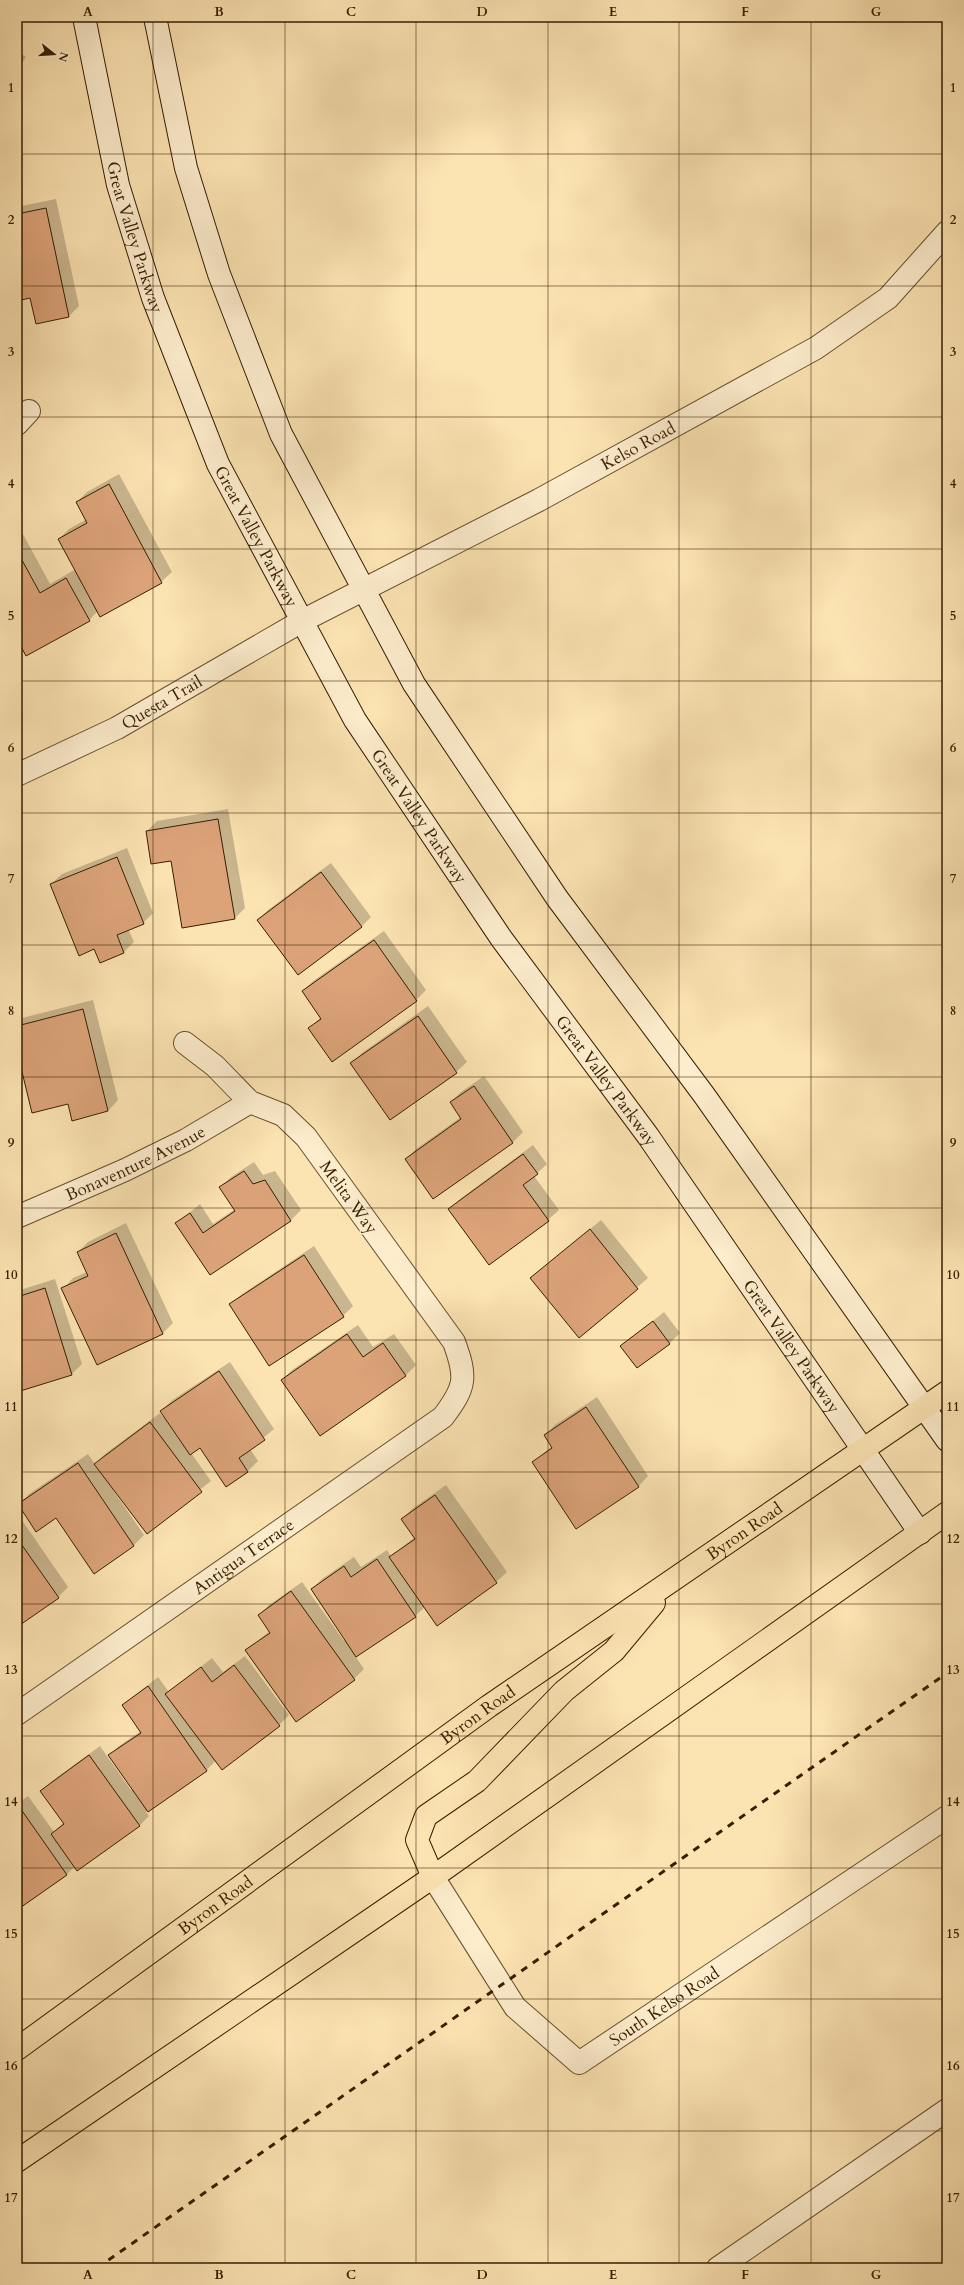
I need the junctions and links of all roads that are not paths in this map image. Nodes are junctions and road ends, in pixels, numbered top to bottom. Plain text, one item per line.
1 (84, 17) edge
2 (155, 17) edge
3 (947, 232) edge
4 (364, 590) junction
5 (302, 621) junction
6 (17, 775) edge
7 (185, 1043) dead end
8 (250, 1102) junction
9 (17, 1217) edge
10 (461, 1390) joint
11 (947, 1392) edge
12 (924, 1408) junction
13 (947, 1440) edge
14 (863, 1450) junction
15 (947, 1513) edge
16 (920, 1533) junction
17 (670, 1583) junction
18 (17, 1714) edge
19 (947, 1817) edge
20 (432, 1876) junction
21 (17, 2049) edge
22 (947, 2110) edge
23 (17, 2161) edge
24 (718, 2268) edge

1 - 5 main road, Great Valley Parkway
2 - 4 main road
3 - 4 main road, Kelso Road
4 - 5 main road, Kelso Road
4 - 12 main road
5 - 6 main road, Questa Trail
5 - 14 main road, Great Valley Parkway
7 - 8 main road, Melita Way
8 - 9 main road, Bonaventure Avenue
8 - 10 main road, Melita Way
10 - 18 main road, Antigua Terrace
11 - 12 main road, Byron Road
12 - 13 main road
12 - 14 main road, Byron Road
14 - 16 main road, Great Valley Parkway
14 - 17 main road, Byron Road
15 - 16 main road
16 - 20 main road
17 - 20 main road
17 - 21 main road, Byron Road
19 - 20 main road, South Kelso Road
20 - 23 main road
22 - 24 main road

